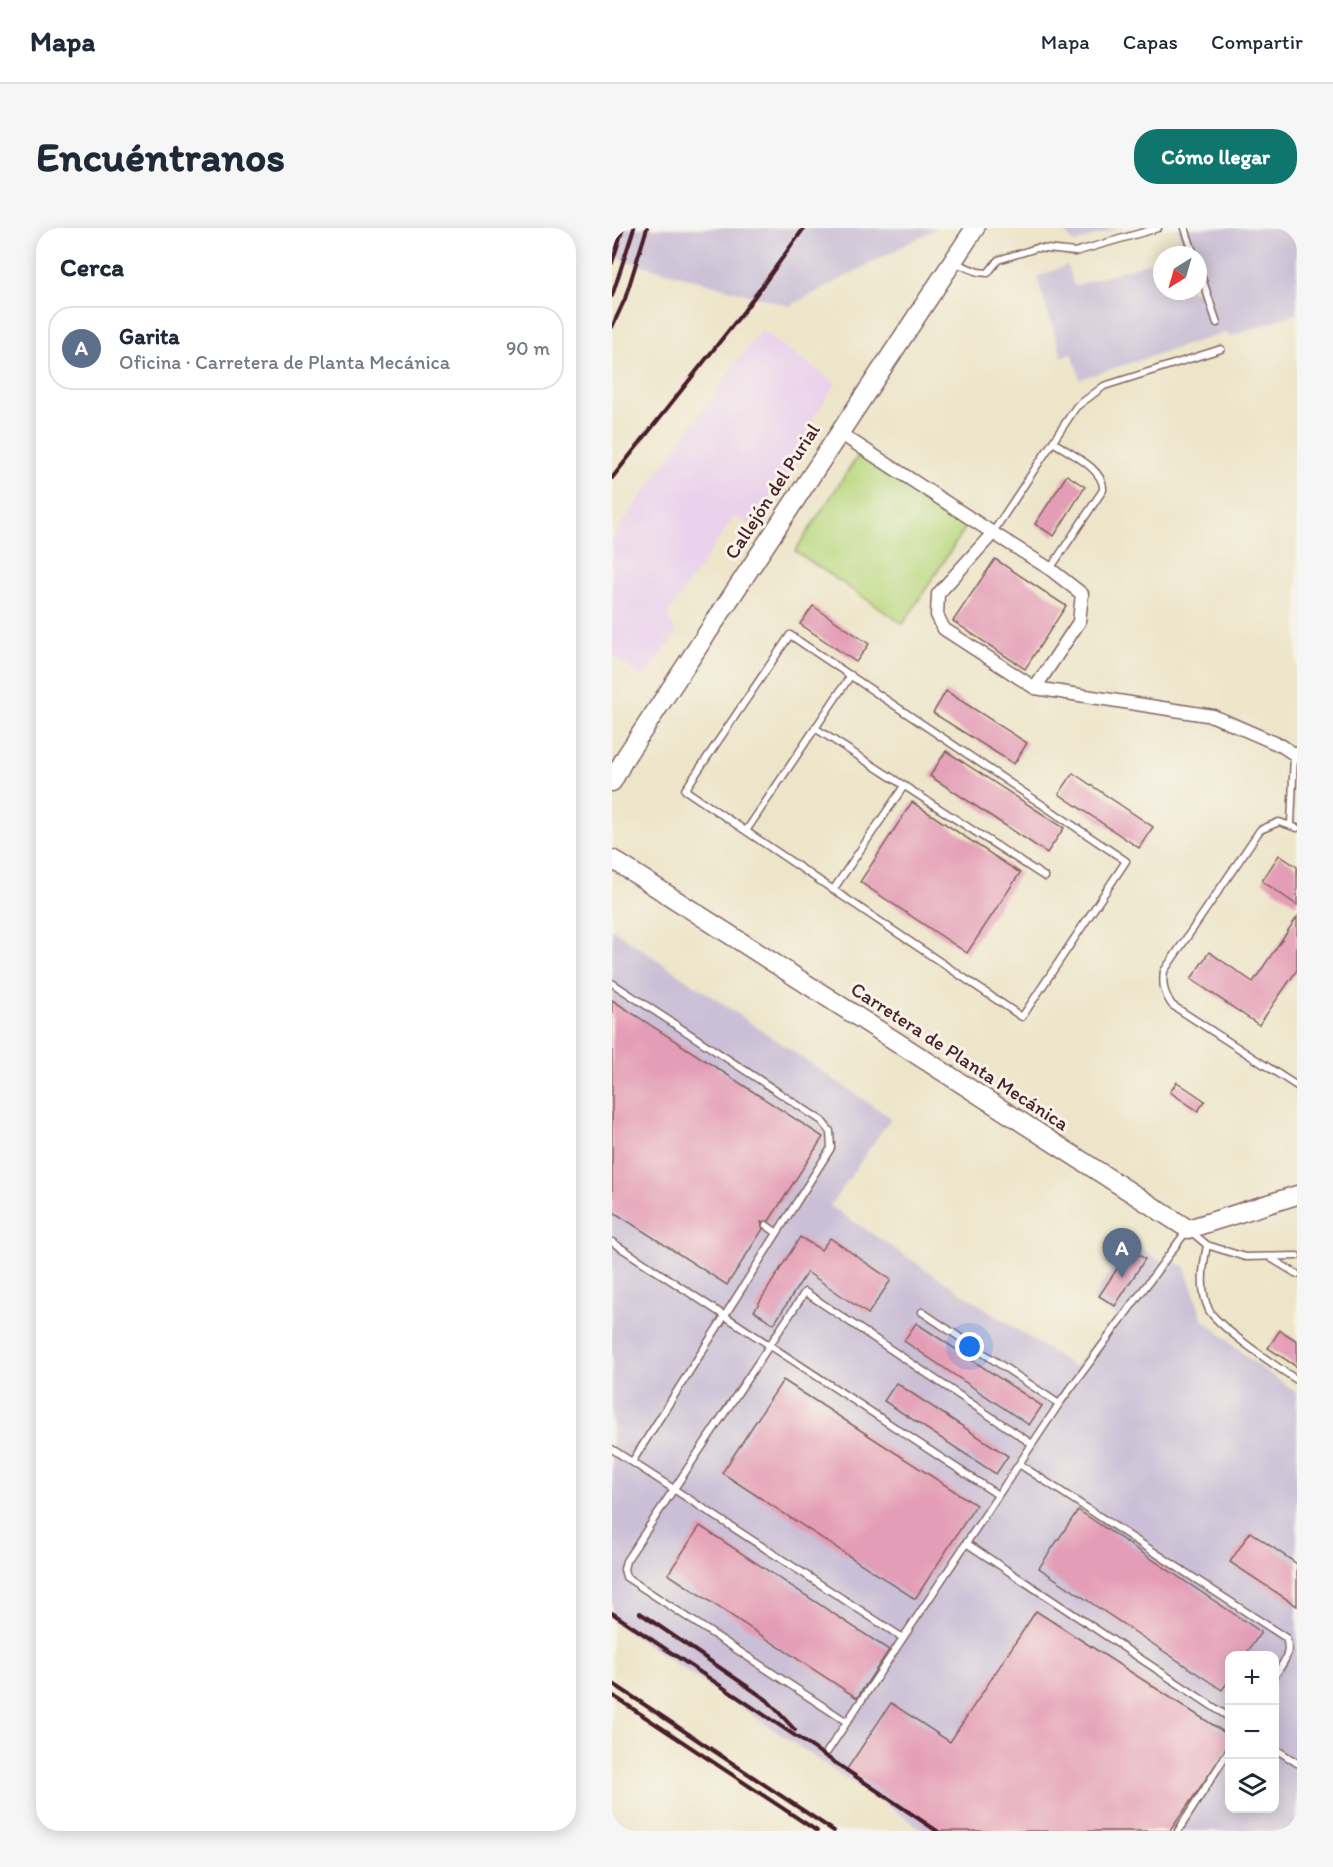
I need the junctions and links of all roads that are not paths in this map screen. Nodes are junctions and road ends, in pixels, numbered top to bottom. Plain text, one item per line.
1 (975, 228) edge
2 (1158, 228) edge
3 (1185, 228) edge
4 (1191, 246) edge
5 (952, 262) junction
6 (1207, 293) edge
7 (1217, 323) dead end
8 (1221, 349) dead end
9 (838, 432) junction
10 (1053, 442) junction
11 (993, 533) junction
12 (1050, 569) junction
13 (851, 675) junction
14 (1035, 688) junction
15 (815, 728) junction
16 (1296, 755) edge
17 (612, 782) edge
18 (904, 786) junction
19 (1291, 824) junction
20 (1297, 828) edge
21 (746, 831) junction
22 (612, 859) edge
23 (1045, 877) dead end
24 (833, 890) junction
25 (612, 983) edge
26 (1297, 1086) edge
27 (1297, 1195) edge
28 (766, 1225) dead end
29 (1188, 1229) junction
30 (777, 1233) junction
31 (612, 1242) edge
32 (1207, 1245) junction
33 (1297, 1256) edge
34 (1270, 1258) junction
35 (1297, 1274) edge
36 (922, 1312) dead end
37 (725, 1316) junction
38 (769, 1345) junction
39 (1297, 1380) edge
40 (1059, 1404) junction
41 (1032, 1444) junction
42 (612, 1449) edge
43 (632, 1462) junction
44 (1019, 1464) junction
45 (673, 1489) junction
46 (998, 1495) junction
47 (966, 1543) junction
48 (903, 1638) junction
49 (1279, 1670) edge
50 (1225, 1715) edge
51 (847, 1722) junction
52 (1279, 1751) edge
53 (827, 1752) dead end
54 (1225, 1757) edge
55 (1297, 1763) edge
56 (1178, 1831) edge

1 - 5 street, Callejón del Purial
2 - 5 lane
3 - 4 lane
5 - 9 street, Callejón del Purial
6 - 7 lane
8 - 10 lane
9 - 11 street
9 - 17 street, Callejón del Purial
10 - 11 lane
10 - 12 lane
11 - 12 street
11 - 14 street
12 - 14 street
13 - 15 lane
13 - 21 lane
13 - 24 lane
14 - 16 street
15 - 18 lane
15 - 21 lane
16 - 19 lane
18 - 23 lane
18 - 24 lane
19 - 20 lane
19 - 26 lane
21 - 24 lane
22 - 29 street, Carretera de Planta Mecánica
25 - 30 lane
27 - 29 street
28 - 30 lane
29 - 32 lane
29 - 40 lane
30 - 37 lane
31 - 37 lane
32 - 34 lane
32 - 39 lane
33 - 34 lane
34 - 35 lane
36 - 40 lane
37 - 38 lane
37 - 43 lane
38 - 41 lane
38 - 45 lane
38 - 46 lane
40 - 41 lane
41 - 44 lane
42 - 43 lane
43 - 45 lane
44 - 46 lane
44 - 49 lane
45 - 48 lane
45 - 51 lane
46 - 47 lane
47 - 48 lane
47 - 50 lane
48 - 51 lane
51 - 53 lane
52 - 55 lane
54 - 56 lane

